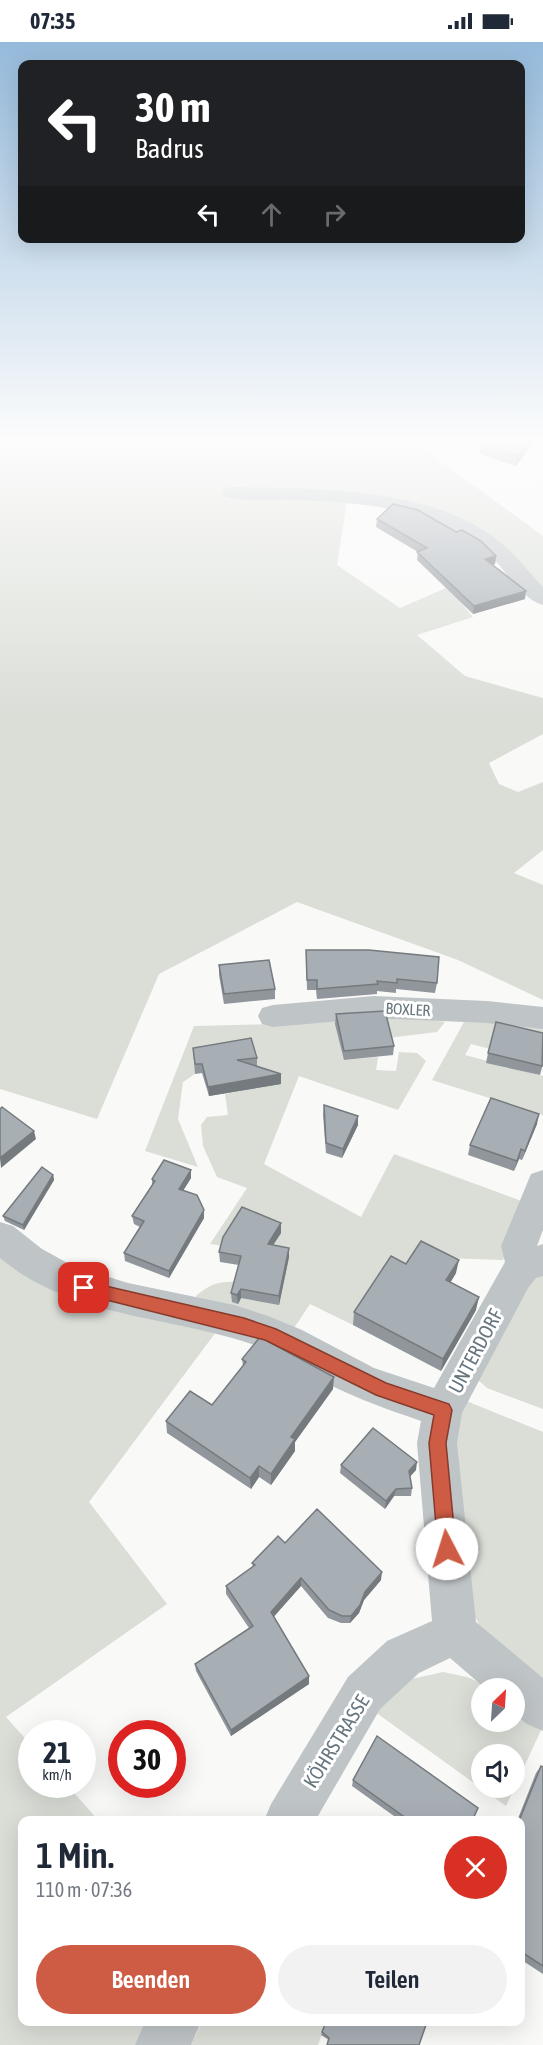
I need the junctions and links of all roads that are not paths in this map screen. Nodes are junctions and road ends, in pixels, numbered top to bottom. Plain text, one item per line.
1 (466, 530) edge
2 (543, 598) edge
3 (273, 1016) dead end
4 (543, 1018) edge
5 (543, 1184) edge
6 (0, 1237) edge
7 (534, 1263) edge
8 (443, 1410) junction
9 (455, 1633) junction
10 (543, 1708) edge
11 (291, 1816) edge
12 (172, 2026) edge
13 (162, 2045) edge

1 - 2 street
3 - 4 street, BOXLER
5 - 7 street
6 - 8 street
7 - 8 street, UNTERDORF
8 - 9 street, UNTERDORF
9 - 10 street
9 - 11 street, KÖHRSTRASSE
12 - 13 street

